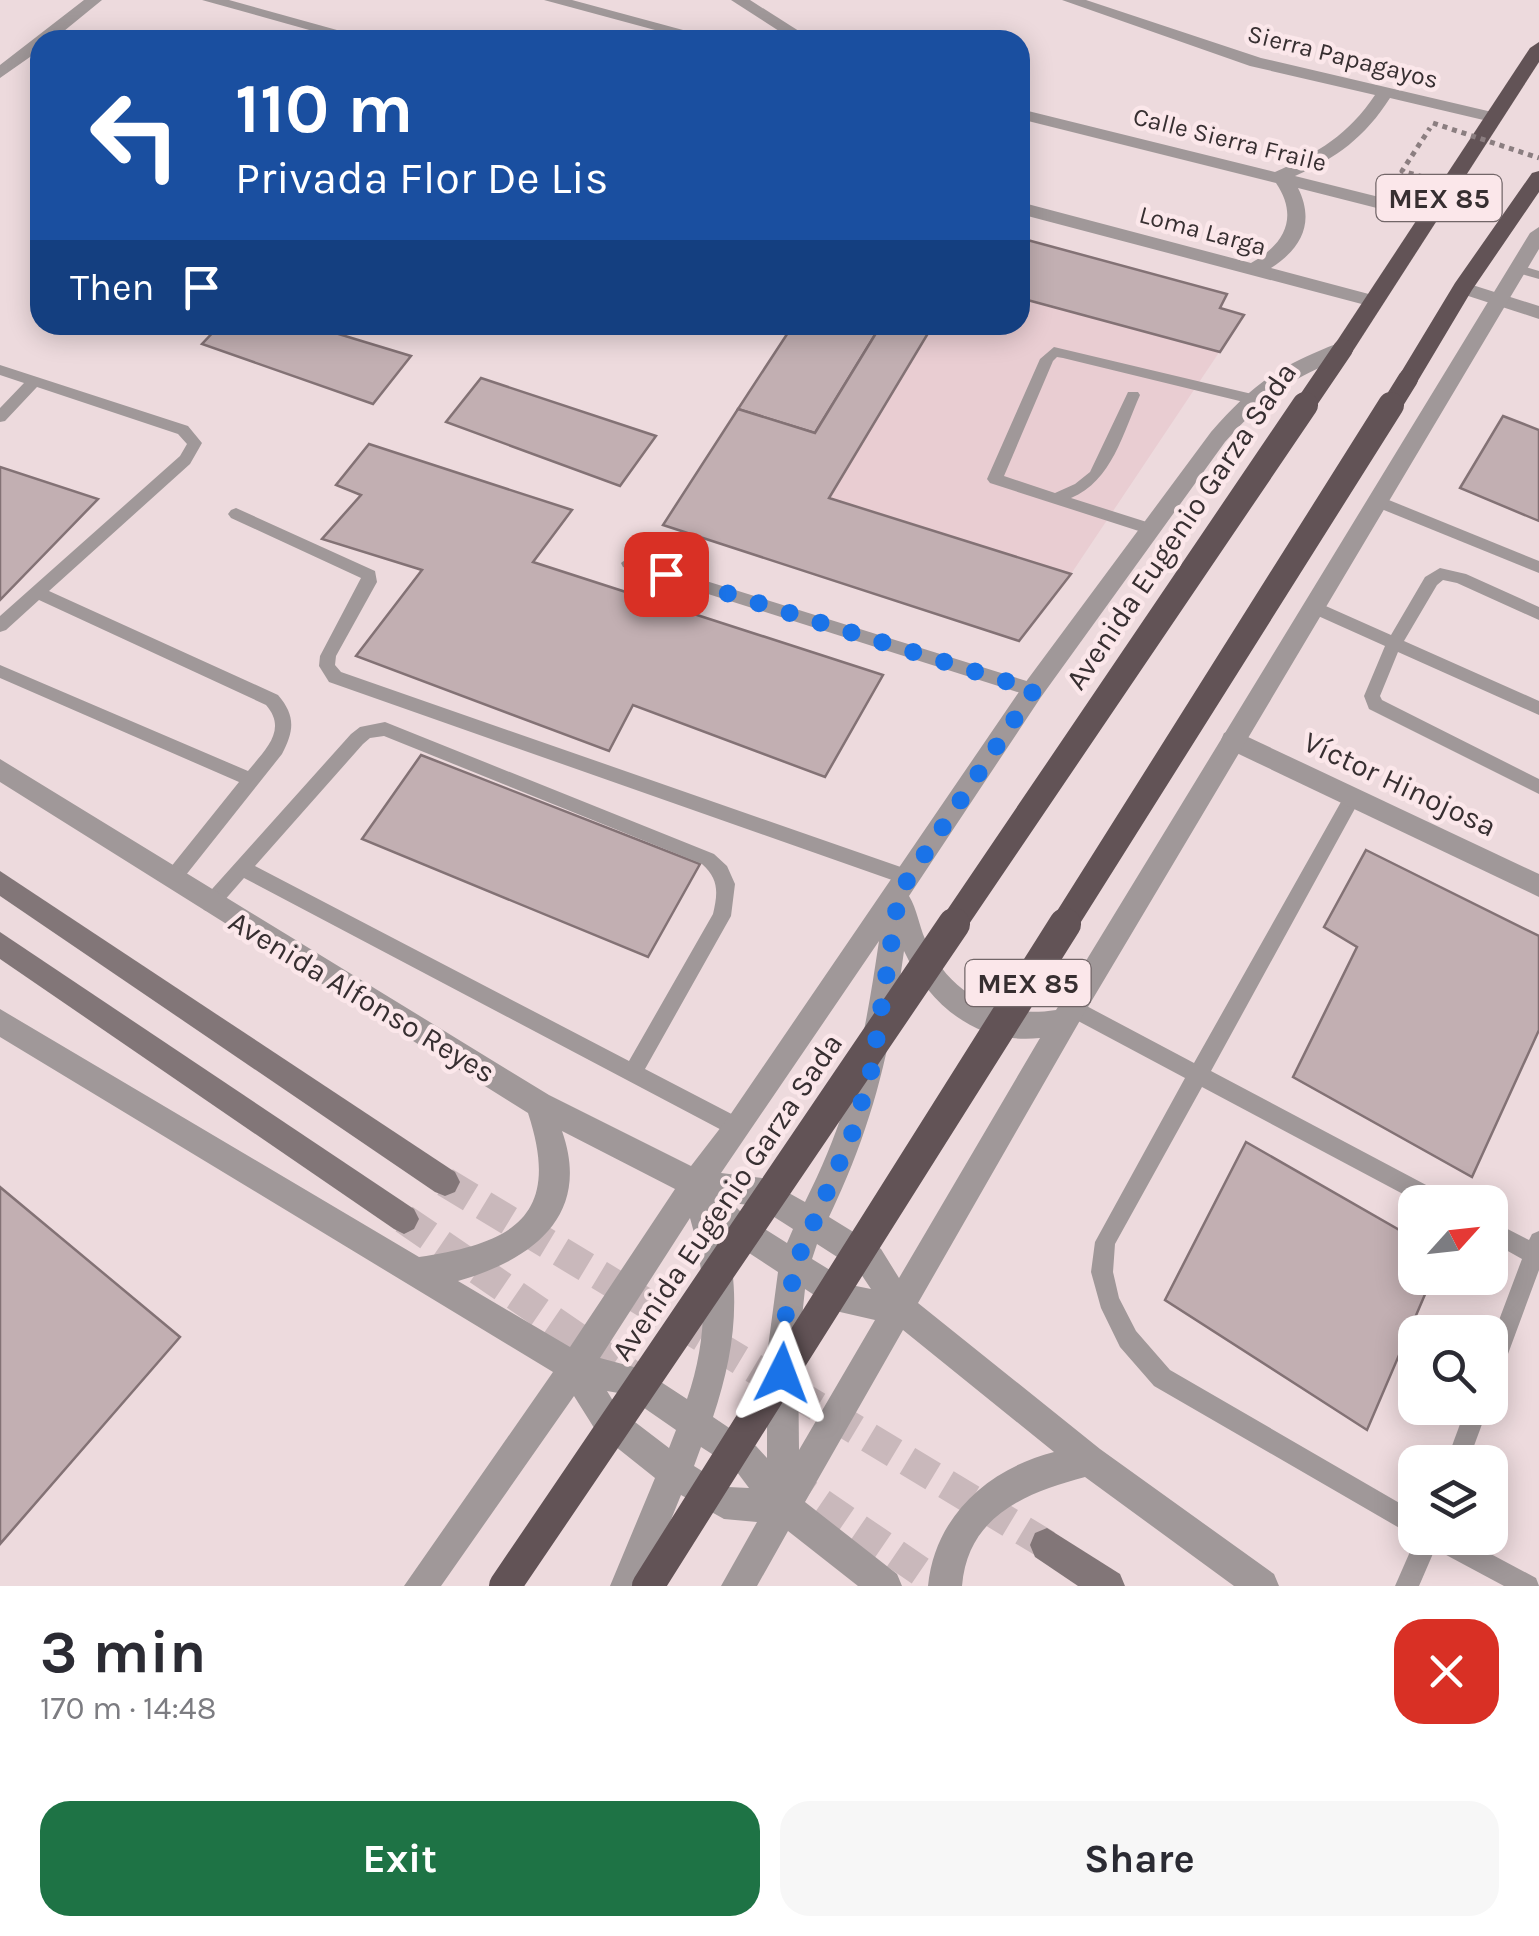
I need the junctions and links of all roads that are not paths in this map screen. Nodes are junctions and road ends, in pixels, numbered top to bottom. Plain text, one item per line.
1 (94, 0) edge
2 (210, 0) edge
3 (552, 0) edge
4 (740, 0) edge
5 (1070, 0) edge
6 (55, 30) edge
7 (327, 30) edge
8 (672, 30) edge
9 (789, 30) edge
10 (1539, 48) edge
11 (30, 50) edge
12 (0, 73) edge
13 (1385, 93) junction
14 (1030, 116) edge
15 (1492, 118) junction
16 (1280, 176) junction
17 (1539, 176) edge
18 (1030, 211) edge
19 (1428, 215) junction
20 (1539, 233) edge
21 (1255, 269) junction
22 (1529, 272) edge
23 (1464, 288) junction
24 (1501, 300) junction
25 (1373, 301) junction
26 (1539, 313) edge
27 (1343, 350) junction
28 (0, 370) edge
29 (34, 382) junction
30 (1134, 395) dead end
31 (1252, 399) junction
32 (0, 418) edge
33 (1054, 499) junction
34 (1379, 502) junction
35 (236, 514) dead end
36 (1148, 528) junction
37 (629, 562) dead end
38 (1539, 567) edge
39 (38, 592) junction
40 (1313, 608) junction
41 (1539, 614) edge
42 (0, 626) edge
43 (1394, 643) junction
44 (0, 671) edge
45 (1034, 690) junction
46 (1539, 708) edge
47 (1232, 740) junction
48 (0, 770) edge
49 (252, 780) junction
50 (1539, 787) edge
51 (1352, 798) junction
52 (242, 868) junction
53 (172, 878) junction
54 (0, 882) edge
55 (904, 885) junction
56 (1539, 886) edge
57 (210, 904) junction
58 (0, 944) edge
59 (1068, 1014) junction
60 (0, 1022) edge
61 (634, 1070) junction
62 (1197, 1075) junction
63 (538, 1104) junction
64 (738, 1128) junction
65 (444, 1182) tunnel mouth
66 (695, 1184) junction
67 (1406, 1185) edge
68 (404, 1219) tunnel mouth
69 (810, 1224) junction
70 (1508, 1237) edge
71 (1537, 1248) edge
72 (796, 1263) junction
73 (414, 1273) junction
74 (901, 1309) junction
75 (1508, 1325) edge
76 (575, 1368) junction
77 (695, 1424) junction
78 (1089, 1460) junction
79 (675, 1473) junction
80 (785, 1508) junction
81 (1398, 1515) edge
82 (1046, 1545) tunnel mouth
83 (1421, 1555) edge
84 (1470, 1555) edge
85 (421, 1586) edge
86 (505, 1586) edge
87 (627, 1586) edge
88 (648, 1586) edge
89 (738, 1586) edge
90 (885, 1586) edge
91 (946, 1586) edge
92 (1108, 1586) edge
93 (1262, 1586) edge
94 (1408, 1586) edge
95 (1528, 1586) edge

1 - 6 street
2 - 7 street
3 - 8 street
4 - 9 street
5 - 13 street, Sierra Papagayos
10 - 15 highway, Avenida Eugenio Garza Sada / MEX 85
11 - 12 street
13 - 15 street, Sierra Papagayos
13 - 16 street
14 - 16 street, Calle Sierra Fraile
15 - 19 highway, Avenida Eugenio Garza Sada / MEX 85
16 - 19 street, Calle Sierra Fraile
16 - 21 street
17 - 23 highway
18 - 21 street, Loma Larga
19 - 25 highway, Avenida Eugenio Garza Sada / MEX 85
20 - 22 street
21 - 25 street, Loma Larga
22 - 24 street
23 - 24 street
23 - 88 highway, MEX 85, bridge
24 - 26 street
24 - 34 street
25 - 27 highway, Avenida Eugenio Garza Sada / MEX 85
27 - 31 street
27 - 86 highway, Avenida Eugenio Garza Sada / MEX 85, bridge
28 - 29 lane
29 - 32 lane
29 - 39 lane
30 - 33 lane
31 - 33 lane
31 - 36 street
33 - 36 lane
34 - 38 lane
34 - 40 street
35 - 55 lane
36 - 45 street
37 - 45 lane
39 - 42 lane
39 - 49 lane
40 - 43 lane
40 - 47 street
41 - 43 lane
43 - 46 lane
43 - 50 lane
44 - 49 lane
45 - 55 street
47 - 51 street, Víctor Hinojosa
47 - 59 street
48 - 53 street, Avenida Alfonso Reyes
49 - 53 lane
51 - 56 street, Víctor Hinojosa
51 - 62 lane
52 - 57 lane
52 - 61 lane
52 - 61 lane
53 - 57 street, Avenida Alfonso Reyes
54 - 65 main road
55 - 59 street
55 - 64 street
55 - 69 street
57 - 63 street, Avenida Alfonso Reyes
58 - 68 main road
59 - 62 lane
59 - 74 street
60 - 73 street
61 - 64 lane
62 - 67 lane
62 - 81 lane
63 - 66 street, Avenida Alfonso Reyes
63 - 73 street
64 - 66 street
66 - 69 street
66 - 72 street
66 - 76 street
66 - 77 street
69 - 72 street
69 - 74 street
70 - 71 lane
71 - 75 lane
72 - 74 street
72 - 80 street
73 - 76 street
74 - 78 street
74 - 80 street
76 - 77 street
76 - 79 street
76 - 85 street
77 - 79 street
77 - 80 street
78 - 91 street
78 - 93 street
79 - 80 street
79 - 87 street
80 - 89 street
80 - 90 street
82 - 92 main road
83 - 94 lane
84 - 95 lane

